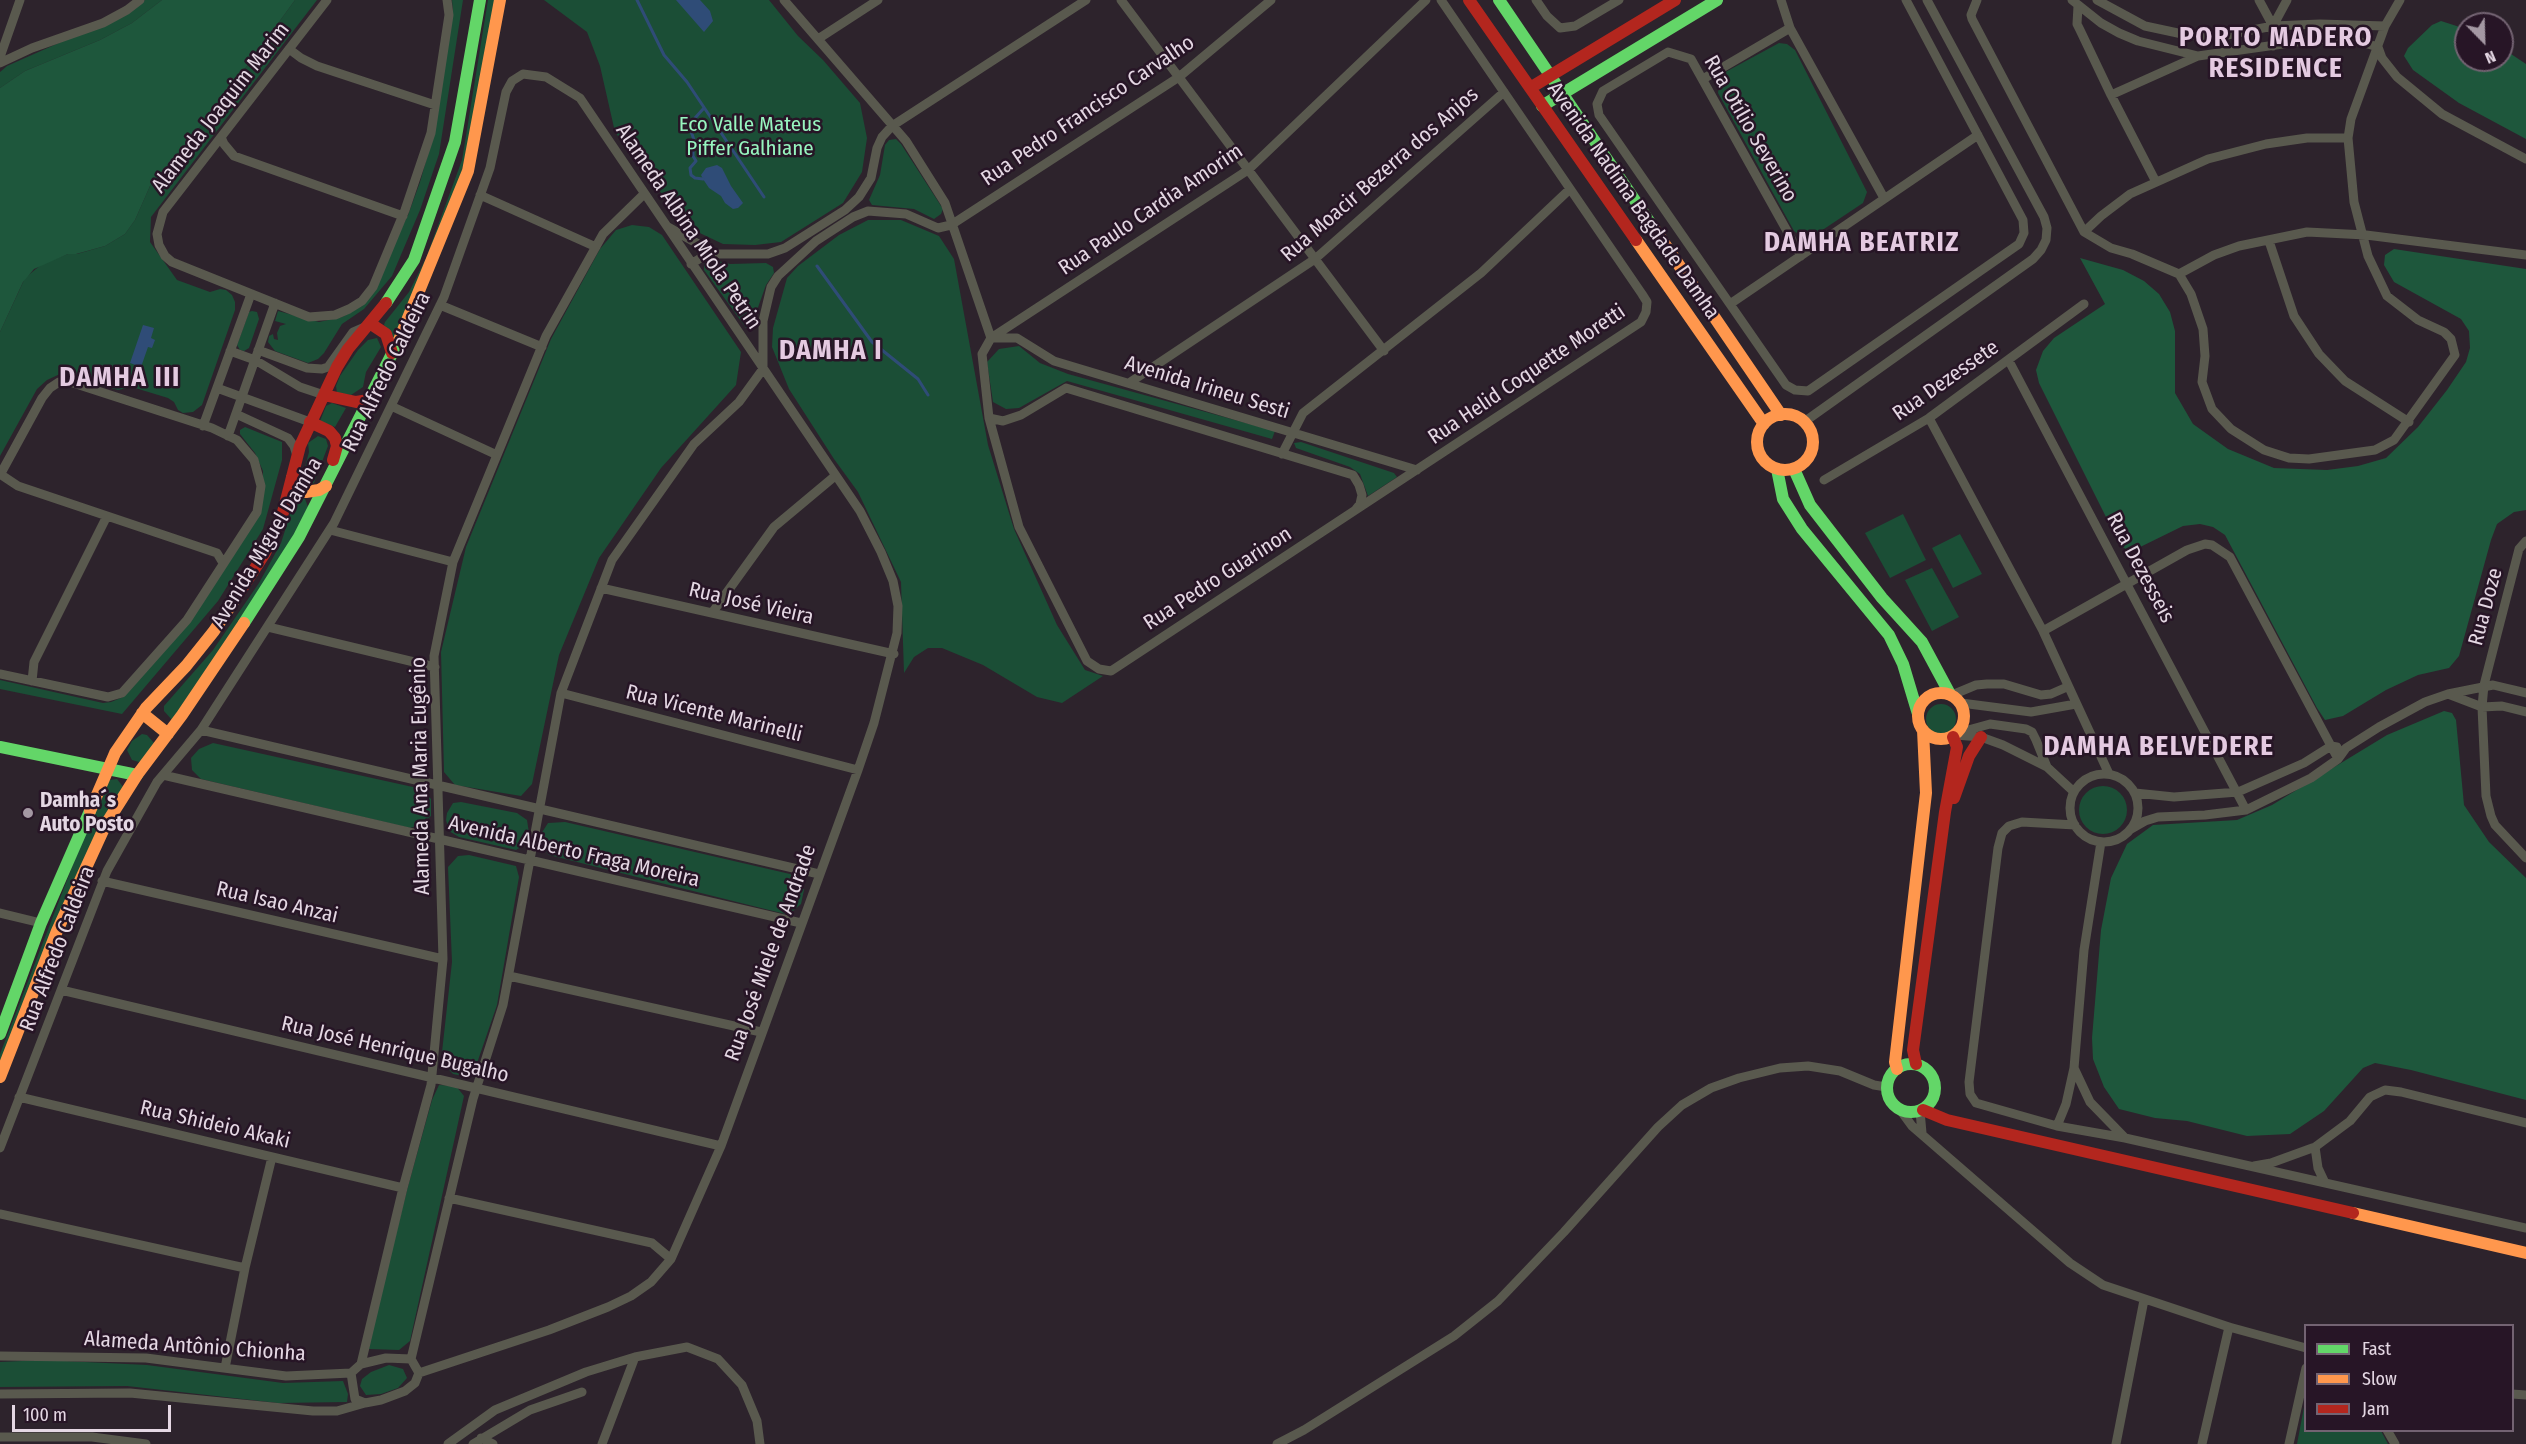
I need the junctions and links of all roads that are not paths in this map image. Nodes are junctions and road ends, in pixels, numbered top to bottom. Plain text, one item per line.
1 (20, 0) edge
2 (140, 0) edge
3 (327, 0) edge
4 (447, 0) edge
5 (480, 0) edge
6 (500, 0) edge
7 (783, 0) edge
8 (878, 0) edge
9 (1086, 0) edge
10 (1122, 0) edge
11 (1271, 0) edge
12 (1426, 0) edge
13 (1441, 0) edge
14 (1470, 0) edge
15 (1499, 0) edge
16 (1536, 0) edge
17 (1619, 0) edge
18 (1675, 0) edge
19 (1717, 0) edge
20 (1781, 0) edge
21 (1906, 0) edge
22 (1928, 0) edge
23 (1977, 0) edge
24 (2097, 0) edge
25 (2259, 0) edge
26 (2287, 0) edge
27 (2400, 0) edge
28 (2075, 3) edge
29 (1659, 10) junction
30 (2273, 26) junction
31 (2385, 26) junction
32 (1670, 28) junction
33 (1790, 28) junction
34 (818, 39) junction
35 (2273, 45) junction
36 (2378, 47) junction
37 (289, 49) junction
38 (1682, 55) joint
39 (2198, 56) junction
40 (0, 57) edge
41 (0, 63) edge
42 (523, 74) joint
43 (1551, 75) junction
44 (1179, 77) junction
45 (1703, 79) junction
46 (1530, 88) junction
47 (1504, 92) junction
48 (1563, 93) junction
49 (2111, 95) junction
50 (435, 105) junction
51 (1542, 106) junction
52 (892, 126) junction
53 (1978, 135) junction
54 (221, 137) junction
55 (2348, 138) junction
56 (2526, 159) edge
57 (1248, 170) junction
58 (2156, 182) junction
59 (1570, 189) junction
60 (644, 194) junction
61 (480, 195) junction
62 (1884, 198) junction
63 (403, 216) junction
64 (665, 225) junction
65 (951, 225) junction
66 (2084, 232) junction
67 (2361, 235) junction
68 (2270, 241) junction
69 (596, 247) junction
70 (718, 255) junction
71 (2526, 255) edge
72 (1801, 256) junction
73 (1315, 259) junction
74 (691, 264) junction
75 (2179, 274) junction
76 (251, 294) junction
77 (275, 303) junction
78 (1730, 304) junction
79 (2084, 304) dead end
80 (440, 305) junction
81 (371, 324) junction
82 (991, 338) junction
83 (542, 347) junction
84 (258, 350) junction
85 (230, 351) junction
86 (1384, 351) junction
87 (392, 353) junction
88 (255, 360) junction
89 (2008, 361) junction
90 (763, 369) junction
91 (1129, 383) junction
92 (217, 388) junction
93 (324, 395) junction
94 (242, 396) junction
95 (369, 400) junction
96 (391, 406) junction
97 (236, 414) junction
98 (1781, 415) junction
99 (989, 418) junction
100 (1929, 418) junction
101 (310, 422) junction
102 (1804, 422) junction
103 (2409, 422) junction
104 (1764, 424) junction
105 (203, 426) junction
106 (1291, 432) junction
107 (232, 438) junction
108 (1282, 454) junction
109 (497, 455) junction
110 (297, 456) junction
111 (1776, 469) junction
112 (1794, 469) junction
113 (1417, 470) junction
114 (0, 475) edge
115 (835, 476) junction
116 (292, 478) junction
117 (1824, 480) dead end
118 (327, 485) junction
119 (1355, 510) junction
120 (106, 516) junction
121 (330, 530) junction
122 (2526, 541) edge
123 (453, 562) junction
124 (224, 563) junction
125 (2129, 585) junction
126 (601, 588) junction
127 (712, 613) junction
128 (268, 627) junction
129 (2043, 631) junction
130 (894, 654) junction
131 (435, 667) junction
132 (0, 674) edge
133 (32, 681) junction
134 (2484, 685) junction
135 (2067, 687) junction
136 (561, 693) junction
137 (2526, 693) edge
138 (2448, 694) junction
139 (1954, 697) junction
140 (1983, 704) junction
141 (2076, 704) junction
142 (2482, 707) junction
143 (2526, 712) edge
144 (142, 713) junction
145 (1918, 714) junction
146 (201, 730) junction
147 (1923, 730) junction
148 (1982, 731) junction
149 (168, 734) junction
150 (1955, 735) junction
151 (2331, 746) junction
152 (0, 747) edge
153 (2346, 748) junction
154 (2338, 759) junction
155 (2047, 767) junction
156 (107, 770) junction
157 (858, 770) junction
158 (2109, 774) junction
159 (137, 775) junction
160 (163, 776) junction
161 (438, 785) junction
162 (2074, 792) junction
163 (2238, 792) junction
164 (2135, 793) junction
165 (539, 809) junction
166 (2246, 810) junction
167 (1945, 812) junction
168 (2075, 825) junction
169 (2131, 829) junction
170 (440, 840) junction
171 (2101, 842) junction
172 (2526, 858) edge
173 (530, 861) junction
174 (819, 874) junction
175 (102, 882) junction
176 (0, 913) edge
177 (41, 923) junction
178 (801, 923) junction
179 (443, 959) junction
180 (508, 976) junction
181 (61, 990) junction
182 (761, 1032) junction
183 (0, 1034) edge
184 (1916, 1064) junction
185 (2074, 1068) junction
186 (1897, 1069) junction
187 (1, 1074) edge
188 (432, 1077) junction
189 (1886, 1087) junction
190 (476, 1088) junction
191 (1935, 1095) junction
192 (19, 1097) junction
193 (1921, 1110) junction
194 (1901, 1111) junction
195 (1947, 1120) junction
196 (2526, 1123) edge
197 (2057, 1126) junction
198 (1922, 1133) junction
199 (2125, 1138) junction
200 (721, 1146) junction
201 (2315, 1147) junction
202 (0, 1148) edge
203 (272, 1157) junction
204 (2249, 1167) junction
205 (2325, 1183) junction
206 (403, 1188) junction
207 (449, 1198) junction
208 (0, 1214) edge
209 (2526, 1228) edge
210 (2526, 1252) edge
211 (671, 1259) junction
212 (245, 1268) junction
213 (2144, 1300) junction
214 (2229, 1327) junction
215 (2304, 1347) edge
216 (0, 1356) edge
217 (634, 1358) junction
218 (411, 1359) junction
219 (361, 1364) junction
220 (225, 1368) junction
221 (351, 1372) junction
222 (419, 1373) junction
223 (2304, 1377) edge
224 (582, 1392) dead end
225 (0, 1394) edge
226 (365, 1404) junction
227 (0, 1437) edge
228 (31, 1441) edge
229 (66, 1441) edge
230 (477, 1441) edge
231 (146, 1444) edge
232 (448, 1444) edge
233 (494, 1444) edge
234 (602, 1444) edge
235 (760, 1444) edge
236 (1277, 1444) edge
237 (2116, 1444) edge
238 (2202, 1444) edge
239 (2289, 1444) edge

1 - 40 street
2 - 41 street
3 - 37 street, Alameda Joaquim Marim
4 - 50 street
5 - 81 street, Avenida Miguel Damha
6 - 87 street, Avenida Miguel Damha
7 - 34 street
8 - 34 street
9 - 52 street
10 - 44 street
11 - 44 street, Rua Pedro Francisco Carvalho
12 - 57 street, Rua Paulo Cardia Amorim
13 - 47 street
14 - 46 street, Avenida Nadima Bagdade Damha
15 - 43 street, Avenida Nadima Bagdade Damha
16 - 17 street
18 - 29 street
19 - 32 street
20 - 33 street
21 - 53 street
22 - 102 street
23 - 66 street
24 - 30 street
25 - 30 street
26 - 30 street
27 - 31 street
28 - 39 street
28 - 49 street
29 - 32 street
29 - 43 street
30 - 31 street
30 - 35 street
31 - 36 street
32 - 48 street
33 - 45 street
33 - 62 street
34 - 52 street
35 - 36 street
35 - 39 street
36 - 55 street
36 - 56 street
37 - 50 street
37 - 54 street, Alameda Joaquim Marim
38 - 45 street, Rua Otílio Severino
38 - 78 street, Avenida Nadima Bagdade Damha
39 - 49 street
42 - 60 street, Alameda Albina Miola Petrin
42 - 61 street, Rua Alfredo Caldeira
43 - 46 street
43 - 48 street, Avenida Nadima Bagdade Damha
44 - 57 street
44 - 65 street, Rua Pedro Francisco Carvalho
45 - 72 street, Rua Otílio Severino
46 - 51 street, Avenida Nadima Bagdade Damha
47 - 59 street
47 - 73 street, Rua Moacir Bezerra dos Anjos
48 - 51 street
48 - 98 street, Avenida Nadima Bagdade Damha
49 - 58 street
50 - 63 street
51 - 104 street, Avenida Nadima Bagdade Damha
52 - 65 street
52 - 70 street
53 - 62 street
53 - 78 street, Avenida Nadima Bagdade Damha
54 - 63 street
54 - 76 street, Alameda Joaquim Marim
55 - 58 street
55 - 67 street
57 - 73 street
57 - 82 street, Rua Paulo Cardia Amorim
58 - 66 street
59 - 86 street
59 - 113 street, Rua Helid Coquette Moretti
60 - 64 street, Alameda Albina Miola Petrin
60 - 69 street, Alameda Ana Maria Eugênio
61 - 69 street
61 - 80 street, Rua Alfredo Caldeira
62 - 72 street
63 - 77 street
64 - 70 street
64 - 74 street, Alameda Albina Miola Petrin
65 - 82 street
65 - 90 street
66 - 75 street
67 - 68 street
67 - 71 street
67 - 103 street
68 - 75 street
68 - 103 street
69 - 83 street, Alameda Ana Maria Eugênio
70 - 74 street
72 - 78 street
73 - 86 street
73 - 91 street, Rua Moacir Bezerra dos Anjos
74 - 90 street, Alameda Albina Miola Petrin
75 - 103 street
76 - 77 street
76 - 85 street
77 - 84 street
79 - 89 street, Rua Dezessete
80 - 83 street
80 - 96 street, Rua Alfredo Caldeira
81 - 84 street
81 - 87 street
81 - 93 street, Avenida Miguel Damha
82 - 91 street, Avenida Irineu Sesti
82 - 99 street
83 - 109 street, Alameda Ana Maria Eugênio
84 - 88 street
85 - 88 street
85 - 92 street
86 - 106 street
87 - 95 street, Avenida Miguel Damha
88 - 93 street
88 - 94 street
89 - 100 street, Rua Dezessete
89 - 125 street, Rua Dezesseis
90 - 115 street, Alameda Albina Miola Petrin
90 - 126 street
91 - 106 street, Avenida Irineu Sesti
92 - 94 street
92 - 105 street
93 - 95 street
93 - 101 street, Avenida Miguel Damha
94 - 97 street
94 - 101 street
95 - 118 street, Avenida Miguel Damha
96 - 109 street
96 - 121 street, Rua Alfredo Caldeira
97 - 107 street
97 - 110 street
98 - 102 street
98 - 104 street
99 - 108 street, Avenida Irineu Sesti
99 - 119 street, Rua Pedro Guarinon
100 - 117 street, Rua Dezessete
100 - 129 street
101 - 110 street, Avenida Miguel Damha
101 - 118 street
102 - 112 street
104 - 111 street
105 - 107 street
105 - 114 street
106 - 108 street
106 - 113 street, Avenida Irineu Sesti
107 - 124 street
108 - 119 street, Avenida Irineu Sesti
109 - 123 street, Alameda Ana Maria Eugênio
110 - 116 street, Avenida Miguel Damha
111 - 112 street
111 - 145 street
112 - 139 street
113 - 119 street, Rua Helid Coquette Moretti
114 - 120 street
115 - 127 street
115 - 130 street, Alameda Albina Miola Petrin
116 - 118 street
116 - 144 street, Avenida Miguel Damha
118 - 149 street, Avenida Miguel Damha
120 - 124 street
120 - 133 street
121 - 123 street
121 - 128 street, Rua Alfredo Caldeira
122 - 134 street, Rua Doze
123 - 131 street, Alameda Ana Maria Eugênio
124 - 133 street
125 - 129 street
125 - 151 street
125 - 163 street, Rua Dezesseis
126 - 127 street, Rua José Vieira
126 - 136 street
127 - 130 street, Rua José Vieira
128 - 131 street
128 - 146 street, Rua Alfredo Caldeira
129 - 135 street
130 - 157 street, Rua José Miele de Andrade
131 - 161 street, Alameda Ana Maria Eugênio
132 - 133 street
134 - 137 street
134 - 138 street
134 - 142 street, Rua Doze
135 - 139 street
135 - 141 street
136 - 157 street, Rua Vicente Marinelli
136 - 165 street
138 - 142 street
138 - 153 street
139 - 140 street
139 - 145 street
139 - 150 street
140 - 141 street
140 - 148 street
141 - 158 street
142 - 143 street
142 - 172 street, Rua Doze
144 - 149 street
144 - 156 street, Avenida Miguel Damha
145 - 147 street
146 - 160 street, Rua Alfredo Caldeira
146 - 161 street, Avenida Alberto Fraga Moreira
147 - 150 street
147 - 186 street
148 - 150 street
148 - 155 street
148 - 155 street
148 - 167 street
149 - 159 street, Avenida Miguel Damha
150 - 167 street
151 - 153 street
151 - 154 street
151 - 163 street
152 - 156 street
153 - 154 street
154 - 166 street
155 - 162 street
156 - 159 street
156 - 177 street, Avenida Miguel Damha
157 - 174 street, Rua José Miele de Andrade
158 - 162 street
158 - 164 street
159 - 187 street, Avenida Miguel Damha
160 - 170 street, Avenida Alberto Fraga Moreira
160 - 175 street, Rua Alfredo Caldeira
161 - 165 street, Avenida Alberto Fraga Moreira
161 - 170 street, Alameda Ana Maria Eugênio
162 - 168 street
163 - 164 street
163 - 166 street, Rua Dezesseis
164 - 169 street
165 - 173 street
165 - 174 street, Avenida Alberto Fraga Moreira
166 - 169 street
167 - 184 street
168 - 171 street
168 - 197 street
169 - 171 street
170 - 173 street, Avenida Alberto Fraga Moreira
170 - 179 street, Alameda Ana Maria Eugênio
171 - 185 street
173 - 178 street, Avenida Alberto Fraga Moreira
173 - 180 street
174 - 178 street, Rua José Miele de Andrade
175 - 179 street, Rua Isao Anzai
175 - 181 street, Rua Alfredo Caldeira
176 - 177 street
177 - 183 street, Avenida Miguel Damha
178 - 182 street, Rua José Miele de Andrade
179 - 188 street, Alameda Ana Maria Eugênio
180 - 182 street
180 - 190 street
181 - 188 street, Rua José Henrique Bugalho
181 - 192 street, Rua Alfredo Caldeira
182 - 200 street, Rua José Miele de Andrade
184 - 186 street
184 - 191 street
185 - 197 street
185 - 199 street
186 - 189 street
188 - 190 street, Rua José Henrique Bugalho
188 - 206 street, Alameda Ana Maria Eugênio
189 - 194 street
189 - 236 street
190 - 200 street, Rua José Henrique Bugalho
190 - 207 street
191 - 193 street
191 - 195 street
192 - 202 street, Rua Alfredo Caldeira
192 - 203 street, Rua Shideio Akaki
193 - 194 street
193 - 195 street
193 - 198 street
194 - 198 street
195 - 210 street
196 - 201 street
197 - 199 street
198 - 213 street
199 - 204 street
200 - 211 street, Rua José Miele de Andrade
201 - 204 street
201 - 205 street
203 - 206 street, Rua Shideio Akaki
203 - 212 street
204 - 205 street
205 - 209 street
206 - 219 street, Alameda Ana Maria Eugênio
207 - 211 street
207 - 218 street
208 - 212 street
211 - 222 street
212 - 220 street
213 - 214 street
213 - 237 street
214 - 215 street
214 - 238 street
216 - 220 street, Alameda Antônio Chionha
217 - 232 street
217 - 234 street
217 - 235 street
218 - 219 street
218 - 222 street
219 - 221 street
220 - 221 street, Alameda Antônio Chionha
221 - 226 street
222 - 226 street
223 - 239 street
224 - 230 street
225 - 226 street
227 - 228 street
228 - 229 street
229 - 231 street
230 - 233 street

